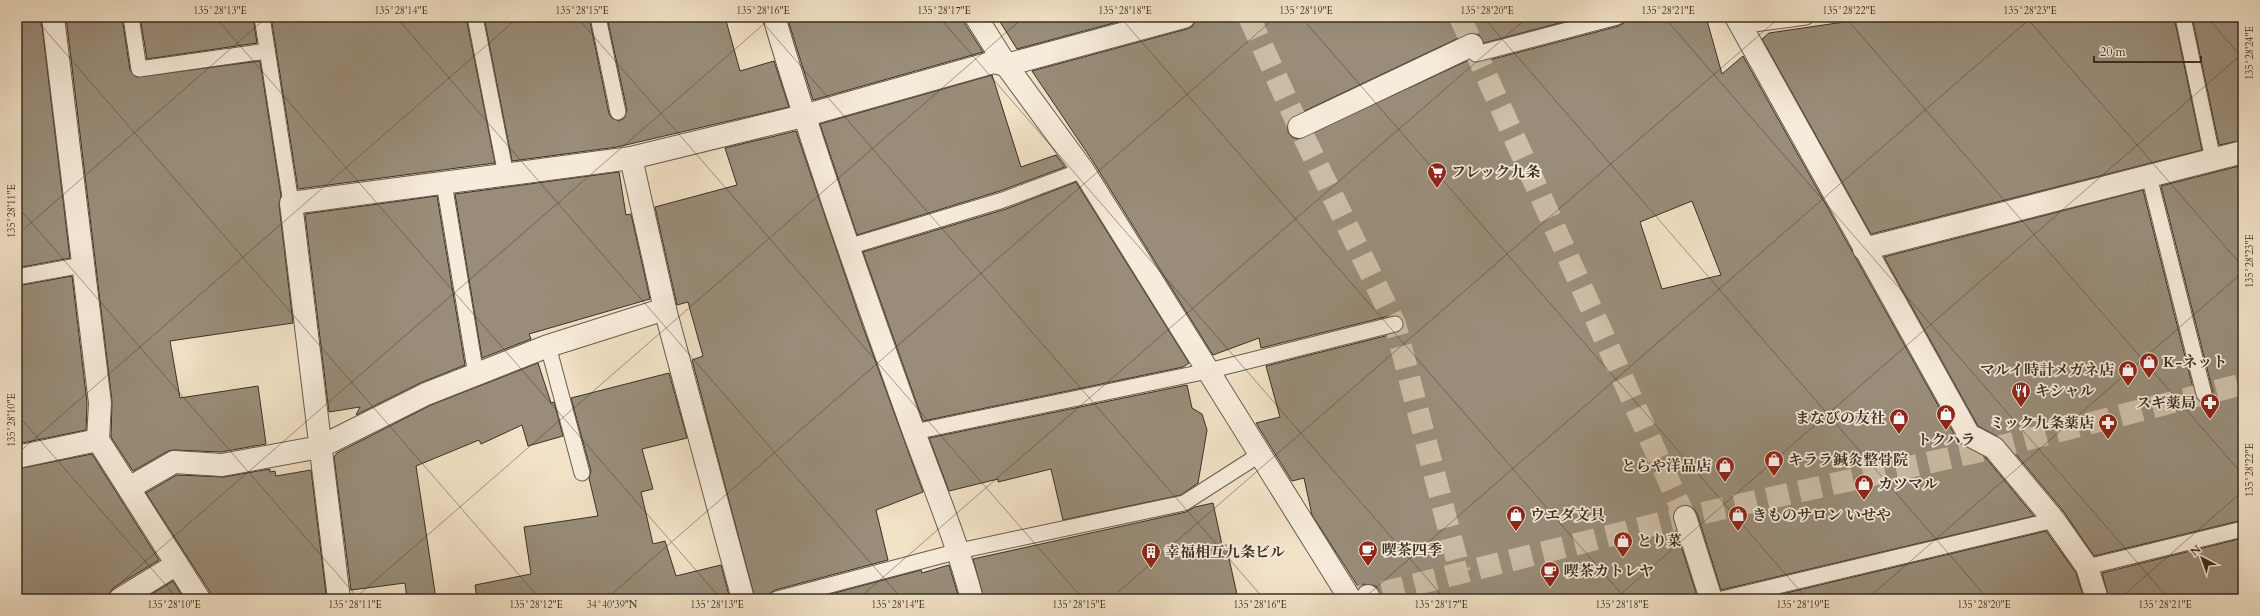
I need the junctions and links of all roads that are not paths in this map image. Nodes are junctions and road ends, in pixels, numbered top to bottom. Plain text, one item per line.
1 (53, 17) edge
2 (131, 17) edge
3 (262, 17) edge
4 (598, 17) edge
5 (774, 17) edge
6 (976, 17) edge
7 (1184, 17) edge
8 (1617, 17) edge
9 (1806, 17) edge
10 (2183, 17) edge
11 (480, 18) edge
12 (1738, 21) edge
13 (1474, 49) joint
14 (267, 51) junction
15 (1006, 65) junction
16 (618, 112) dead end
17 (803, 116) junction
18 (1299, 127) dead end
19 (2243, 152) edge
20 (631, 158) junction
21 (2212, 160) junction
22 (1083, 170) junction
23 (506, 175) junction
24 (2149, 176) junction
25 (444, 183) junction
26 (291, 203) junction
27 (848, 247) junction
28 (1864, 249) junction
29 (83, 265) junction
30 (17, 277) edge
31 (665, 309) junction
32 (1395, 324) dead end
33 (548, 346) junction
34 (1208, 371) junction
35 (476, 375) junction
36 (2204, 394) dead end
37 (914, 432) junction
38 (98, 440) junction
39 (320, 447) junction
40 (1259, 455) junction
41 (17, 457) edge
42 (582, 473) dead end
43 (129, 488) junction
44 (1685, 517) tunnel mouth
45 (2054, 520) junction
46 (2243, 529) edge
47 (959, 551) junction
48 (176, 564) junction
49 (2087, 567) junction
50 (1362, 597) edge
51 (120, 599) edge
52 (199, 599) edge
53 (339, 599) edge
54 (743, 599) edge
55 (777, 599) edge
56 (972, 599) edge
57 (1711, 599) edge
58 (1722, 599) edge
59 (2097, 599) edge

1 - 29 street
2 - 14 lane
3 - 14 lane
4 - 16 lane
5 - 17 street
6 - 15 street
7 - 15 street
8 - 13 lane
9 - 12 lane
10 - 21 lane
11 - 23 lane
12 - 28 street
13 - 18 street
14 - 26 lane
15 - 17 street
15 - 22 street
17 - 20 street
17 - 27 street
19 - 21 street
20 - 23 street
20 - 31 street
21 - 24 street
22 - 27 lane
22 - 34 street
23 - 25 street
24 - 28 street
24 - 36 lane
25 - 26 street
25 - 35 lane
26 - 39 street
27 - 37 street
28 - 45 street
29 - 30 lane
29 - 38 street
31 - 33 street
31 - 54 street
32 - 34 lane
33 - 35 street
33 - 42 lane
34 - 37 lane
34 - 40 street
35 - 39 street
37 - 47 street
38 - 41 street
38 - 43 street
39 - 43 street
39 - 53 street
40 - 47 lane
40 - 50 street
43 - 48 street
44 - 57 street
45 - 49 street
45 - 58 lane
46 - 49 lane
47 - 55 lane
47 - 56 street
48 - 51 street
48 - 52 street
49 - 59 street

